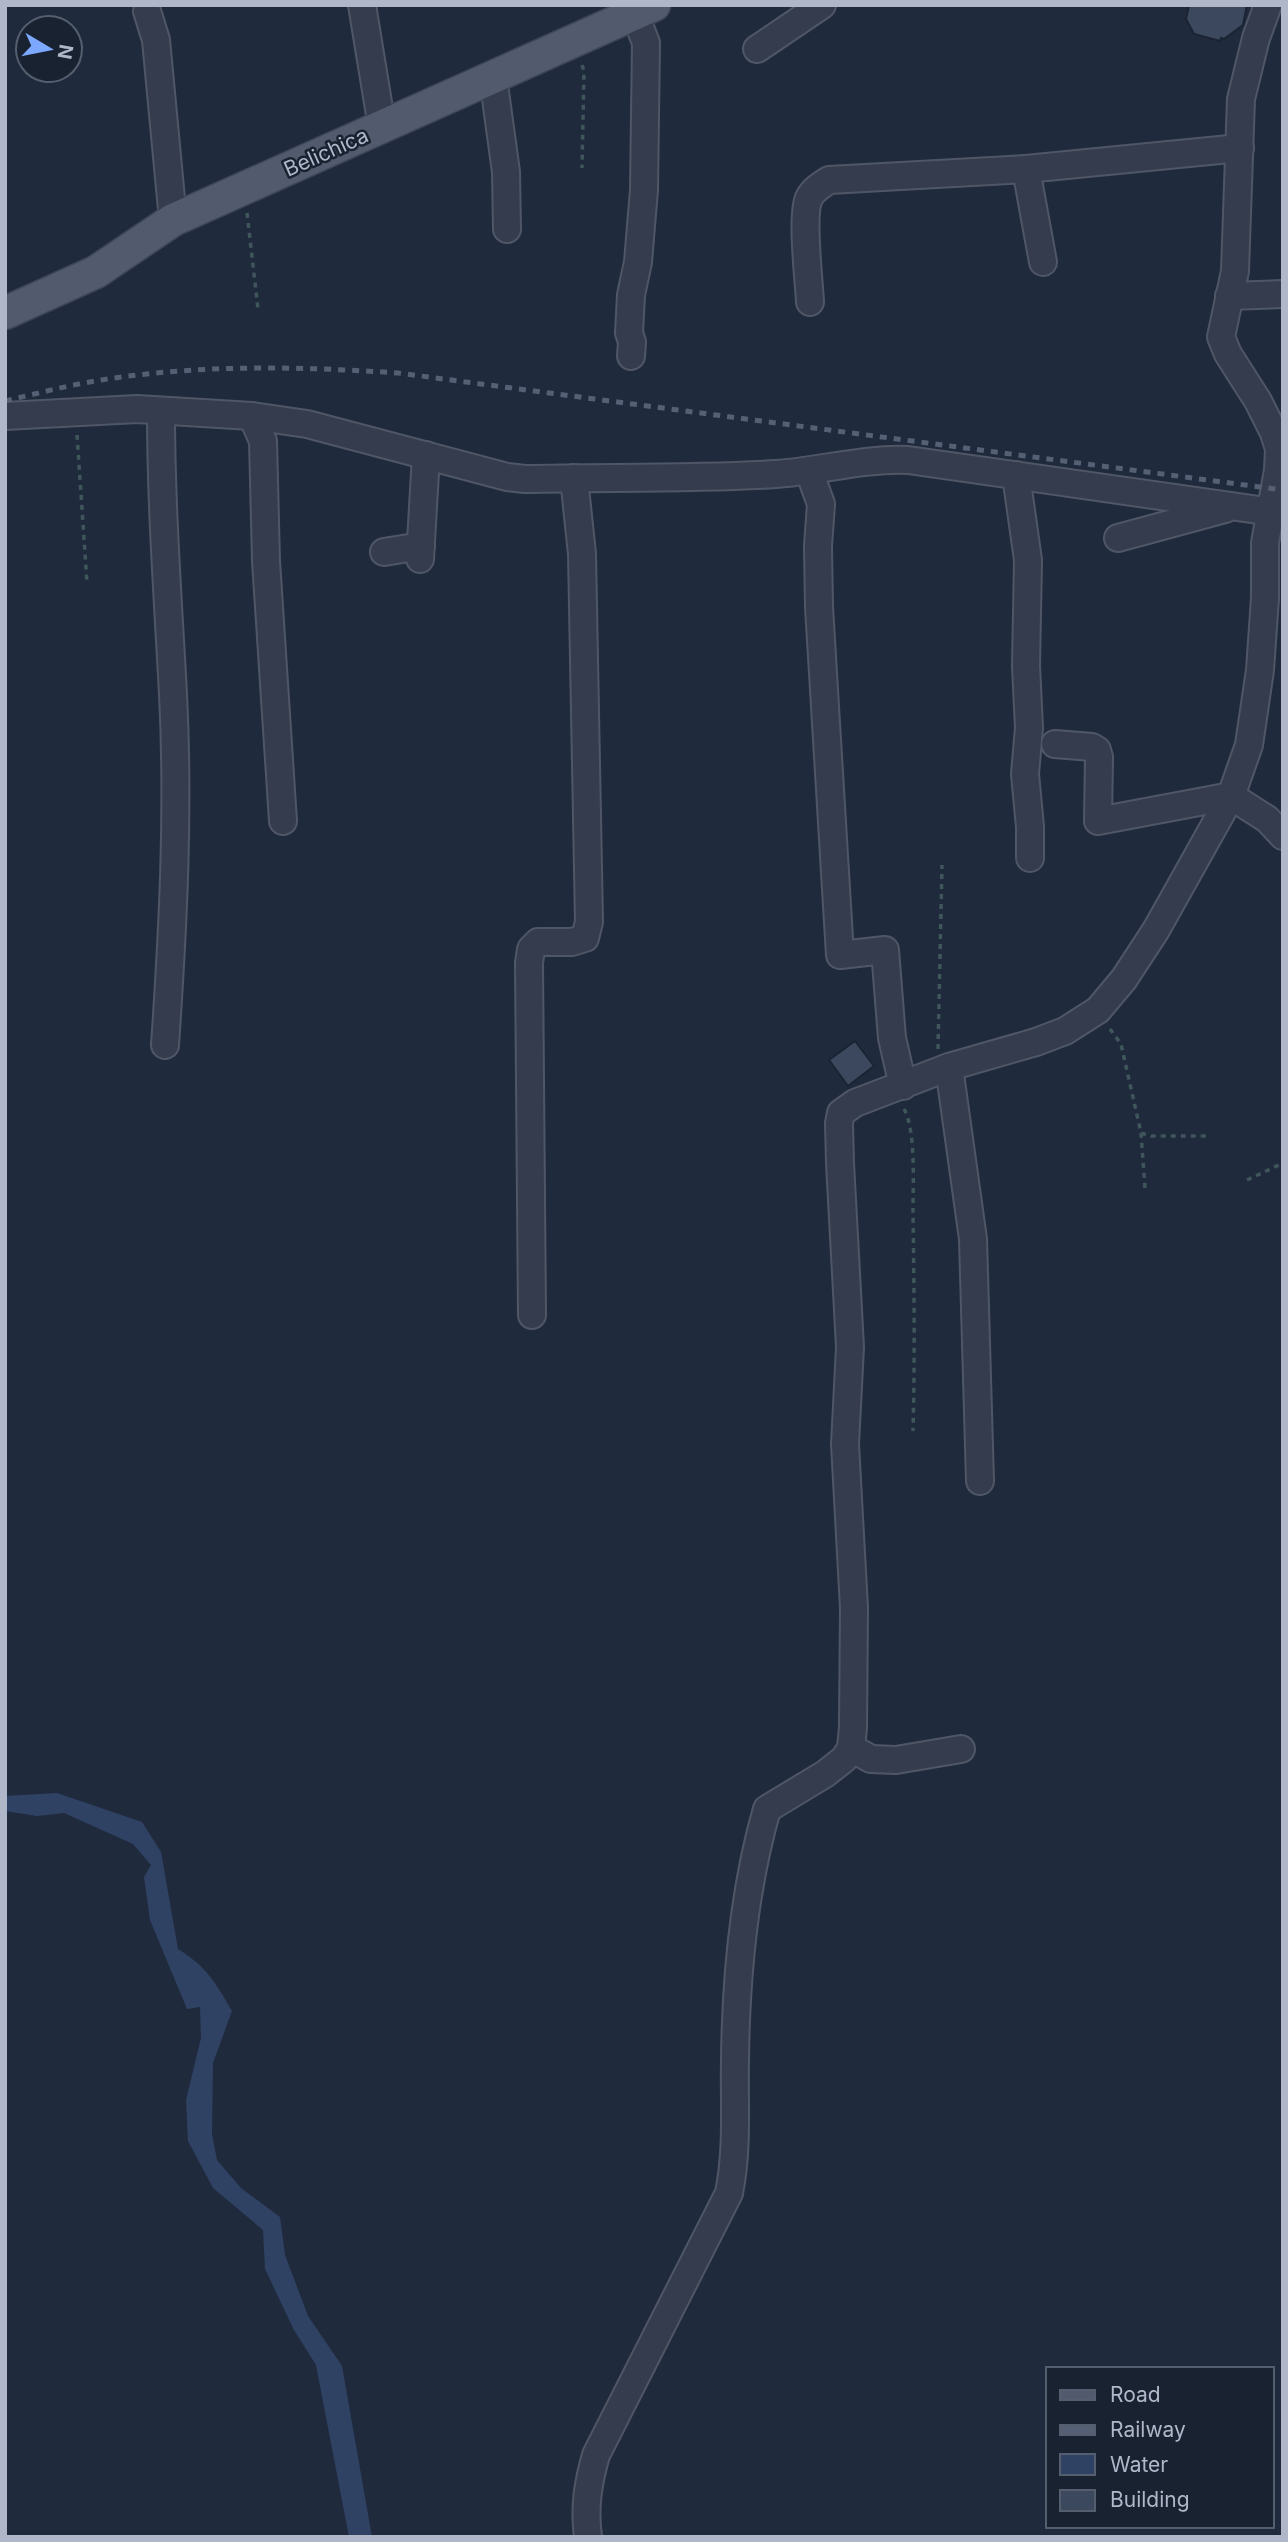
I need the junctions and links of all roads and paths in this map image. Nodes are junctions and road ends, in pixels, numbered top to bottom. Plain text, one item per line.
1 (362, 5) edge
2 (822, 5) edge
3 (1268, 5) edge
4 (645, 9) edge
5 (148, 11) dead end
6 (573, 41) junction
7 (757, 48) dead end
8 (493, 77) junction
9 (382, 127) junction
10 (1240, 148) junction
11 (582, 168) dead end
12 (1026, 169) junction
13 (244, 188) junction
14 (173, 220) junction
15 (507, 229) dead end
16 (1043, 262) dead end
17 (1283, 294) edge
18 (1229, 296) junction
19 (810, 302) dead end
20 (258, 309) dead end
21 (5, 313) edge
22 (631, 356) dead end
23 (160, 411) junction
24 (76, 413) junction
25 (5, 416) edge
26 (252, 416) junction
27 (426, 455) junction
28 (808, 471) junction
29 (1016, 475) junction
30 (574, 478) junction
31 (1235, 506) junction
32 (1272, 512) junction
33 (1118, 538) dead end
34 (384, 552) dead end
35 (87, 583) dead end
36 (1055, 744) dead end
37 (1231, 796) junction
38 (284, 821) dead end
39 (1283, 836) edge
40 (1030, 858) dead end
41 (942, 865) dead end
42 (1097, 1010) junction
43 (165, 1045) dead end
44 (944, 1069) junction
45 (898, 1088) junction
46 (1141, 1133) junction
47 (1210, 1136) dead end
48 (1283, 1163) edge
49 (1247, 1180) dead end
50 (1145, 1188) dead end
51 (532, 1315) dead end
52 (914, 1431) dead end
53 (980, 1481) dead end
54 (851, 1748) junction
55 (961, 1749) dead end
56 (588, 2537) edge

1 - 9 street
2 - 7 street
3 - 10 street
4 - 6 main road, Belichica
4 - 22 street
5 - 14 street
6 - 8 main road, Belichica
6 - 11 path
8 - 9 main road, Belichica
8 - 15 street
9 - 13 main road, Belichica
10 - 12 street
10 - 18 street
12 - 16 street
12 - 19 street
13 - 14 main road, Belichica
13 - 20 path
14 - 21 main road, Belichica
17 - 18 street
18 - 32 street
23 - 24 street
23 - 26 street
23 - 43 street
24 - 25 street
24 - 35 path
26 - 27 street
26 - 38 street
27 - 30 street
27 - 34 street
28 - 29 street
28 - 30 street
28 - 45 street
29 - 31 street
29 - 40 street
30 - 51 street
31 - 32 street
31 - 33 street
32 - 37 street
36 - 37 street
37 - 39 street
37 - 42 street
41 - 44 path
42 - 44 street
42 - 46 path
44 - 45 street
44 - 53 street
45 - 52 path
45 - 54 street
46 - 47 path
46 - 50 path
48 - 49 path
54 - 55 street
54 - 56 street

